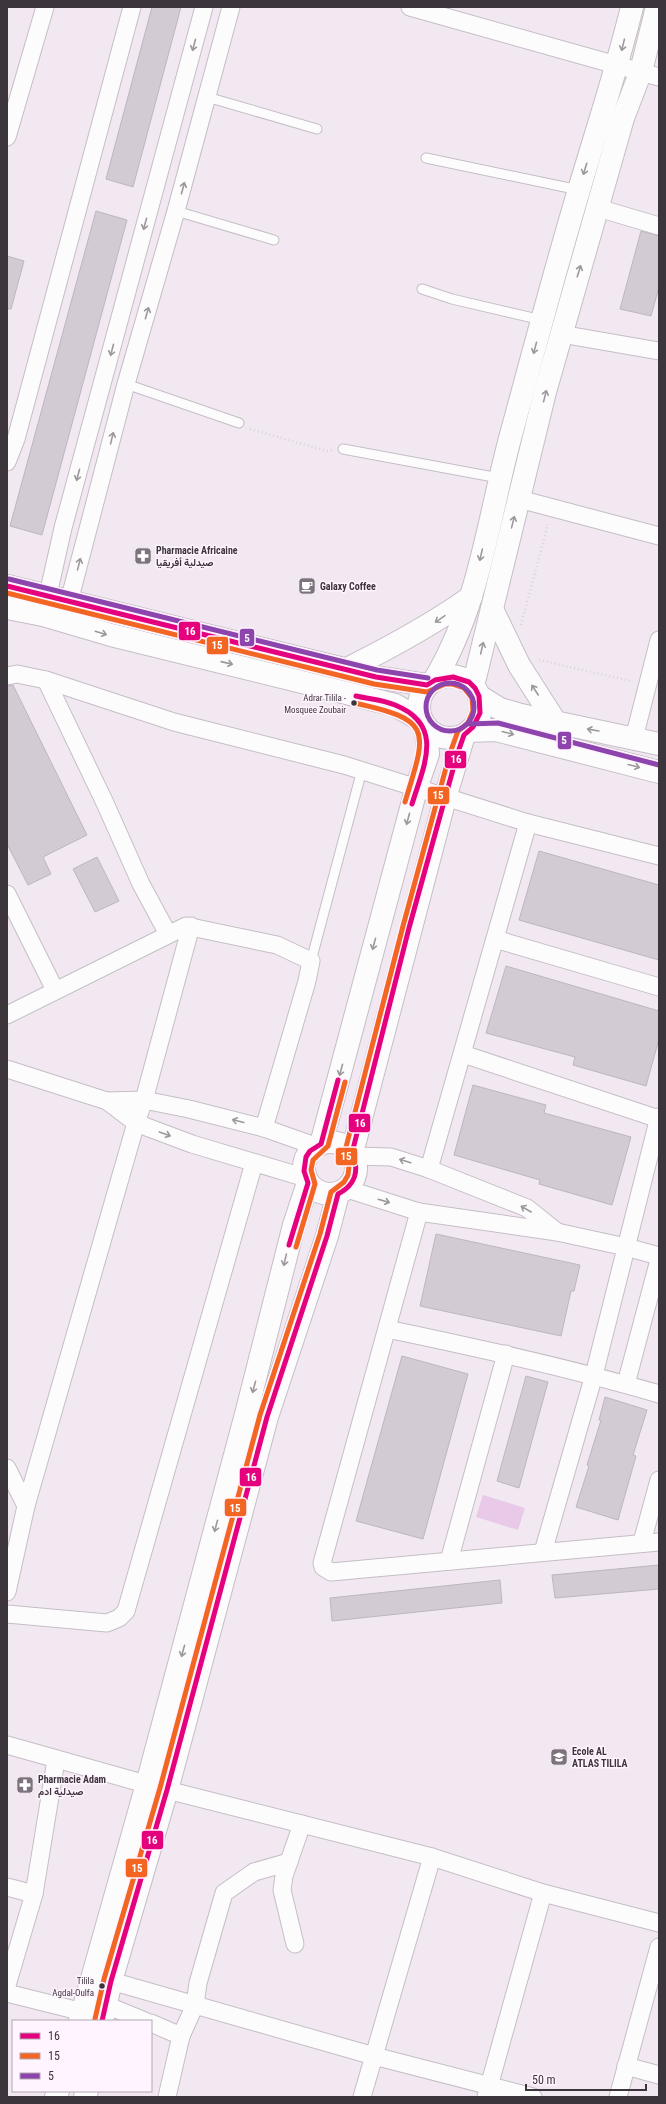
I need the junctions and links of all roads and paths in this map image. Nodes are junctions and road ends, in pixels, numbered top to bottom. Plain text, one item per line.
1 (45, 7) edge
2 (132, 7) edge
3 (204, 7) edge
4 (231, 7) edge
5 (410, 7) edge
6 (632, 7) edge
7 (657, 7) edge
8 (617, 66) junction
9 (650, 74) edge
10 (207, 97) junction
11 (317, 129) dead end
12 (7, 137) edge
13 (426, 158) dead end
14 (579, 190) junction
15 (598, 208) junction
16 (176, 211) junction
17 (659, 226) edge
18 (274, 240) dead end
19 (422, 289) dead end
20 (542, 320) junction
21 (561, 334) junction
22 (659, 351) edge
23 (126, 384) junction
24 (239, 423) joint
25 (342, 449) joint
26 (7, 462) edge
27 (499, 478) junction
28 (519, 499) junction
29 (552, 508) junction
30 (659, 536) edge
31 (7, 586) edge
32 (472, 597) junction
33 (45, 606) junction
34 (7, 608) edge
35 (492, 609) junction
36 (67, 611) junction
37 (659, 640) edge
38 (513, 654) junction
39 (347, 669) junction
40 (7, 676) edge
41 (46, 680) junction
42 (431, 682) junction
43 (647, 685) junction
44 (476, 691) junction
45 (423, 723) junction
46 (556, 723) junction
47 (467, 733) junction
48 (634, 738) junction
49 (659, 744) edge
50 (362, 770) junction
51 (659, 772) edge
52 (417, 786) junction
53 (446, 795) junction
54 (528, 823) junction
55 (659, 856) edge
56 (7, 894) edge
57 (190, 926) junction
58 (168, 934) junction
59 (495, 939) junction
60 (311, 961) junction
61 (659, 988) edge
62 (55, 990) junction
63 (7, 1015) edge
64 (463, 1054) junction
65 (7, 1069) edge
66 (144, 1100) junction
67 (107, 1101) junction
68 (659, 1118) edge
69 (136, 1123) junction
70 (264, 1128) junction
71 (318, 1145) junction
72 (353, 1155) junction
73 (254, 1163) junction
74 (429, 1169) junction
75 (307, 1181) junction
76 (343, 1191) junction
77 (419, 1212) junction
78 (557, 1232) junction
79 (626, 1247) junction
80 (659, 1256) edge
81 (659, 1260) edge
82 (387, 1329) junction
83 (506, 1354) junction
84 (594, 1375) junction
85 (626, 1384) junction
86 (659, 1394) edge
87 (7, 1468) edge
88 (659, 1480) edge
89 (26, 1506) junction
90 (642, 1542) junction
91 (659, 1542) edge
92 (543, 1552) junction
93 (449, 1562) junction
94 (7, 1592) edge
95 (7, 1614) edge
96 (7, 1746) edge
97 (56, 1760) junction
98 (157, 1787) junction
99 (302, 1824) junction
100 (432, 1857) junction
101 (289, 1862) junction
102 (7, 1887) edge
103 (543, 1893) junction
104 (34, 1894) junction
105 (659, 1923) edge
106 (295, 1944) dead end
107 (659, 1947) edge
108 (111, 1981) junction
109 (7, 1985) edge
110 (7, 1993) edge
111 (195, 2004) junction
112 (93, 2015) edge
113 (136, 2020) edge
114 (152, 2023) edge
115 (181, 2036) junction
116 (374, 2056) junction
117 (626, 2066) junction
118 (659, 2075) edge
119 (488, 2091) edge
120 (167, 2097) edge
121 (362, 2097) edge
122 (533, 2097) edge
123 (618, 2097) edge

1 - 12 street
2 - 26 street
3 -> 33 street
4 - 10 street
5 - 8 street
6 -> 8 street
7 - 9 street
8 - 9 street
8 -> 14 street
9 - 15 street
10 - 11 lane
16 -> 10 street
13 - 14 lane
14 - 20 street
15 - 17 street
21 -> 15 street
16 - 18 lane
23 -> 16 street
19 - 20 lane
20 -> 27 street
21 - 22 street
28 -> 21 street
23 - 24 lane
36 -> 23 street
24 - 25 path
25 - 27 lane
27 -> 32 street
28 - 29 street
35 -> 28 street
29 - 30 street
29 - 38 path
31 - 33 street
32 -> 39 street
32 - 42 street
33 - 34 street
33 - 36 street
35 - 38 street
44 -> 35 street
36 - 39 street
36 -> 45 street
37 - 43 street
38 - 43 path
46 -> 38 street
39 - 42 street
40 - 41 street
41 - 50 street
41 - 58 street
42 - 44 street
42 - 45 street
43 - 48 street
44 - 46 street
44 - 47 street
45 - 47 street
45 - 52 street
48 -> 46 street
47 -> 51 street
47 - 53 street
48 - 49 street
50 - 52 street
50 - 60 lane
52 - 53 street
52 -> 71 street
53 - 54 street
53 - 72 street
54 - 55 street
54 - 59 street
56 - 62 street
57 - 58 street
57 - 60 street
57 - 66 street
58 - 62 street
59 - 61 street
59 - 64 street
60 - 70 street
62 - 63 street
64 - 68 street
64 - 74 street
65 - 67 street
66 - 67 street
66 - 69 street
70 -> 66 street
67 - 69 street
68 - 79 street
69 -> 73 street
69 - 89 street
70 - 71 street
71 - 72 street
71 - 75 street
74 -> 72 street
72 - 76 street
73 - 75 street
73 - 95 street
78 -> 74 street
75 - 76 street
75 -> 98 street
76 -> 77 street
76 - 98 street
77 - 78 street
77 - 82 street
78 - 79 street
79 - 80 street
79 - 84 street
81 - 85 street
82 - 83 street
82 - 93 street
83 - 84 street
83 - 93 street
84 - 85 street
84 - 92 street
85 - 86 street
87 - 89 street
88 - 90 street
89 - 94 street
90 - 91 street
90 - 92 street
92 - 93 street
96 - 97 street
97 - 98 street
97 - 104 street
98 - 99 street
98 - 108 street
98 - 112 street
99 - 100 street
99 - 101 street
100 - 103 street
100 - 116 street
101 - 106 street
101 - 111 street
102 - 104 street
103 - 105 street
103 - 119 street
104 - 109 street
107 - 117 street
108 - 111 street
108 - 112 street
110 - 112 street
111 - 115 street
111 - 116 street
112 - 113 street
114 - 115 street
115 - 120 street
116 - 119 street
116 - 121 street
117 - 118 street
117 - 123 street
119 - 122 street

